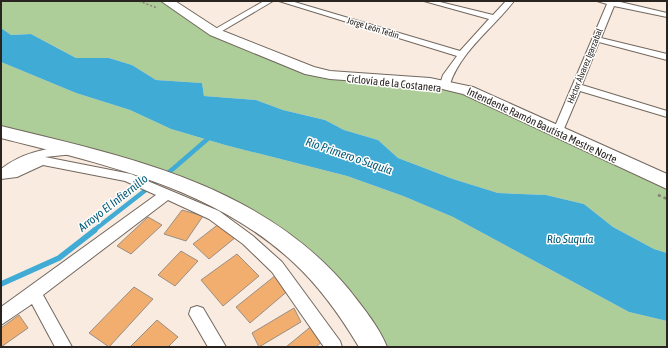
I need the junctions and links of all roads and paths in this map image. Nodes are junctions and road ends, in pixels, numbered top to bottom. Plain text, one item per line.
1 (139, 1) edge
2 (269, 1) edge
3 (283, 1) edge
4 (428, 1) edge
5 (510, 1) edge
6 (601, 1) edge
7 (612, 2) edge
8 (164, 5) edge
9 (667, 15) edge
10 (494, 18) junction
11 (214, 32) junction
12 (596, 39) junction
13 (463, 55) junction
14 (667, 57) edge
15 (445, 84) junction
16 (577, 87) junction
17 (667, 114) edge
18 (558, 131) junction
19 (1, 132) edge
20 (76, 151) junction
21 (135, 173) junction
22 (1, 175) edge
23 (667, 182) edge
24 (166, 188) junction
25 (653, 193) dead end
26 (667, 199) edge
27 (34, 293) junction
28 (197, 314) dead end
29 (1, 317) edge
30 (64, 347) edge
31 (218, 347) edge
32 (334, 347) edge
33 (374, 347) edge

1 - 8 path
2 - 11 street
3 - 13 street, Jorge León Tedin
4 - 10 street
5 - 10 street
6 - 7 street
7 - 9 street
7 - 12 street, Héctor Álvarez Igarzabal
8 - 11 main road, Intendente Ramón Bautista Mestre Norte
10 - 13 street
11 - 15 main road, Intendente Ramón Bautista Mestre Norte
12 - 14 street
12 - 16 street, Héctor Álvarez Igarzabal
13 - 15 street
15 - 18 main road, Intendente Ramón Bautista Mestre Norte
16 - 17 street
16 - 18 street, Héctor Álvarez Igarzabal
18 - 23 main road, Intendente Ramón Bautista Mestre Norte
19 - 20 main road
20 - 21 main road
20 - 22 street
21 - 22 street
21 - 24 main road
24 - 27 street
24 - 32 street
24 - 33 main road
25 - 26 path
27 - 29 street
27 - 30 street
28 - 31 street

